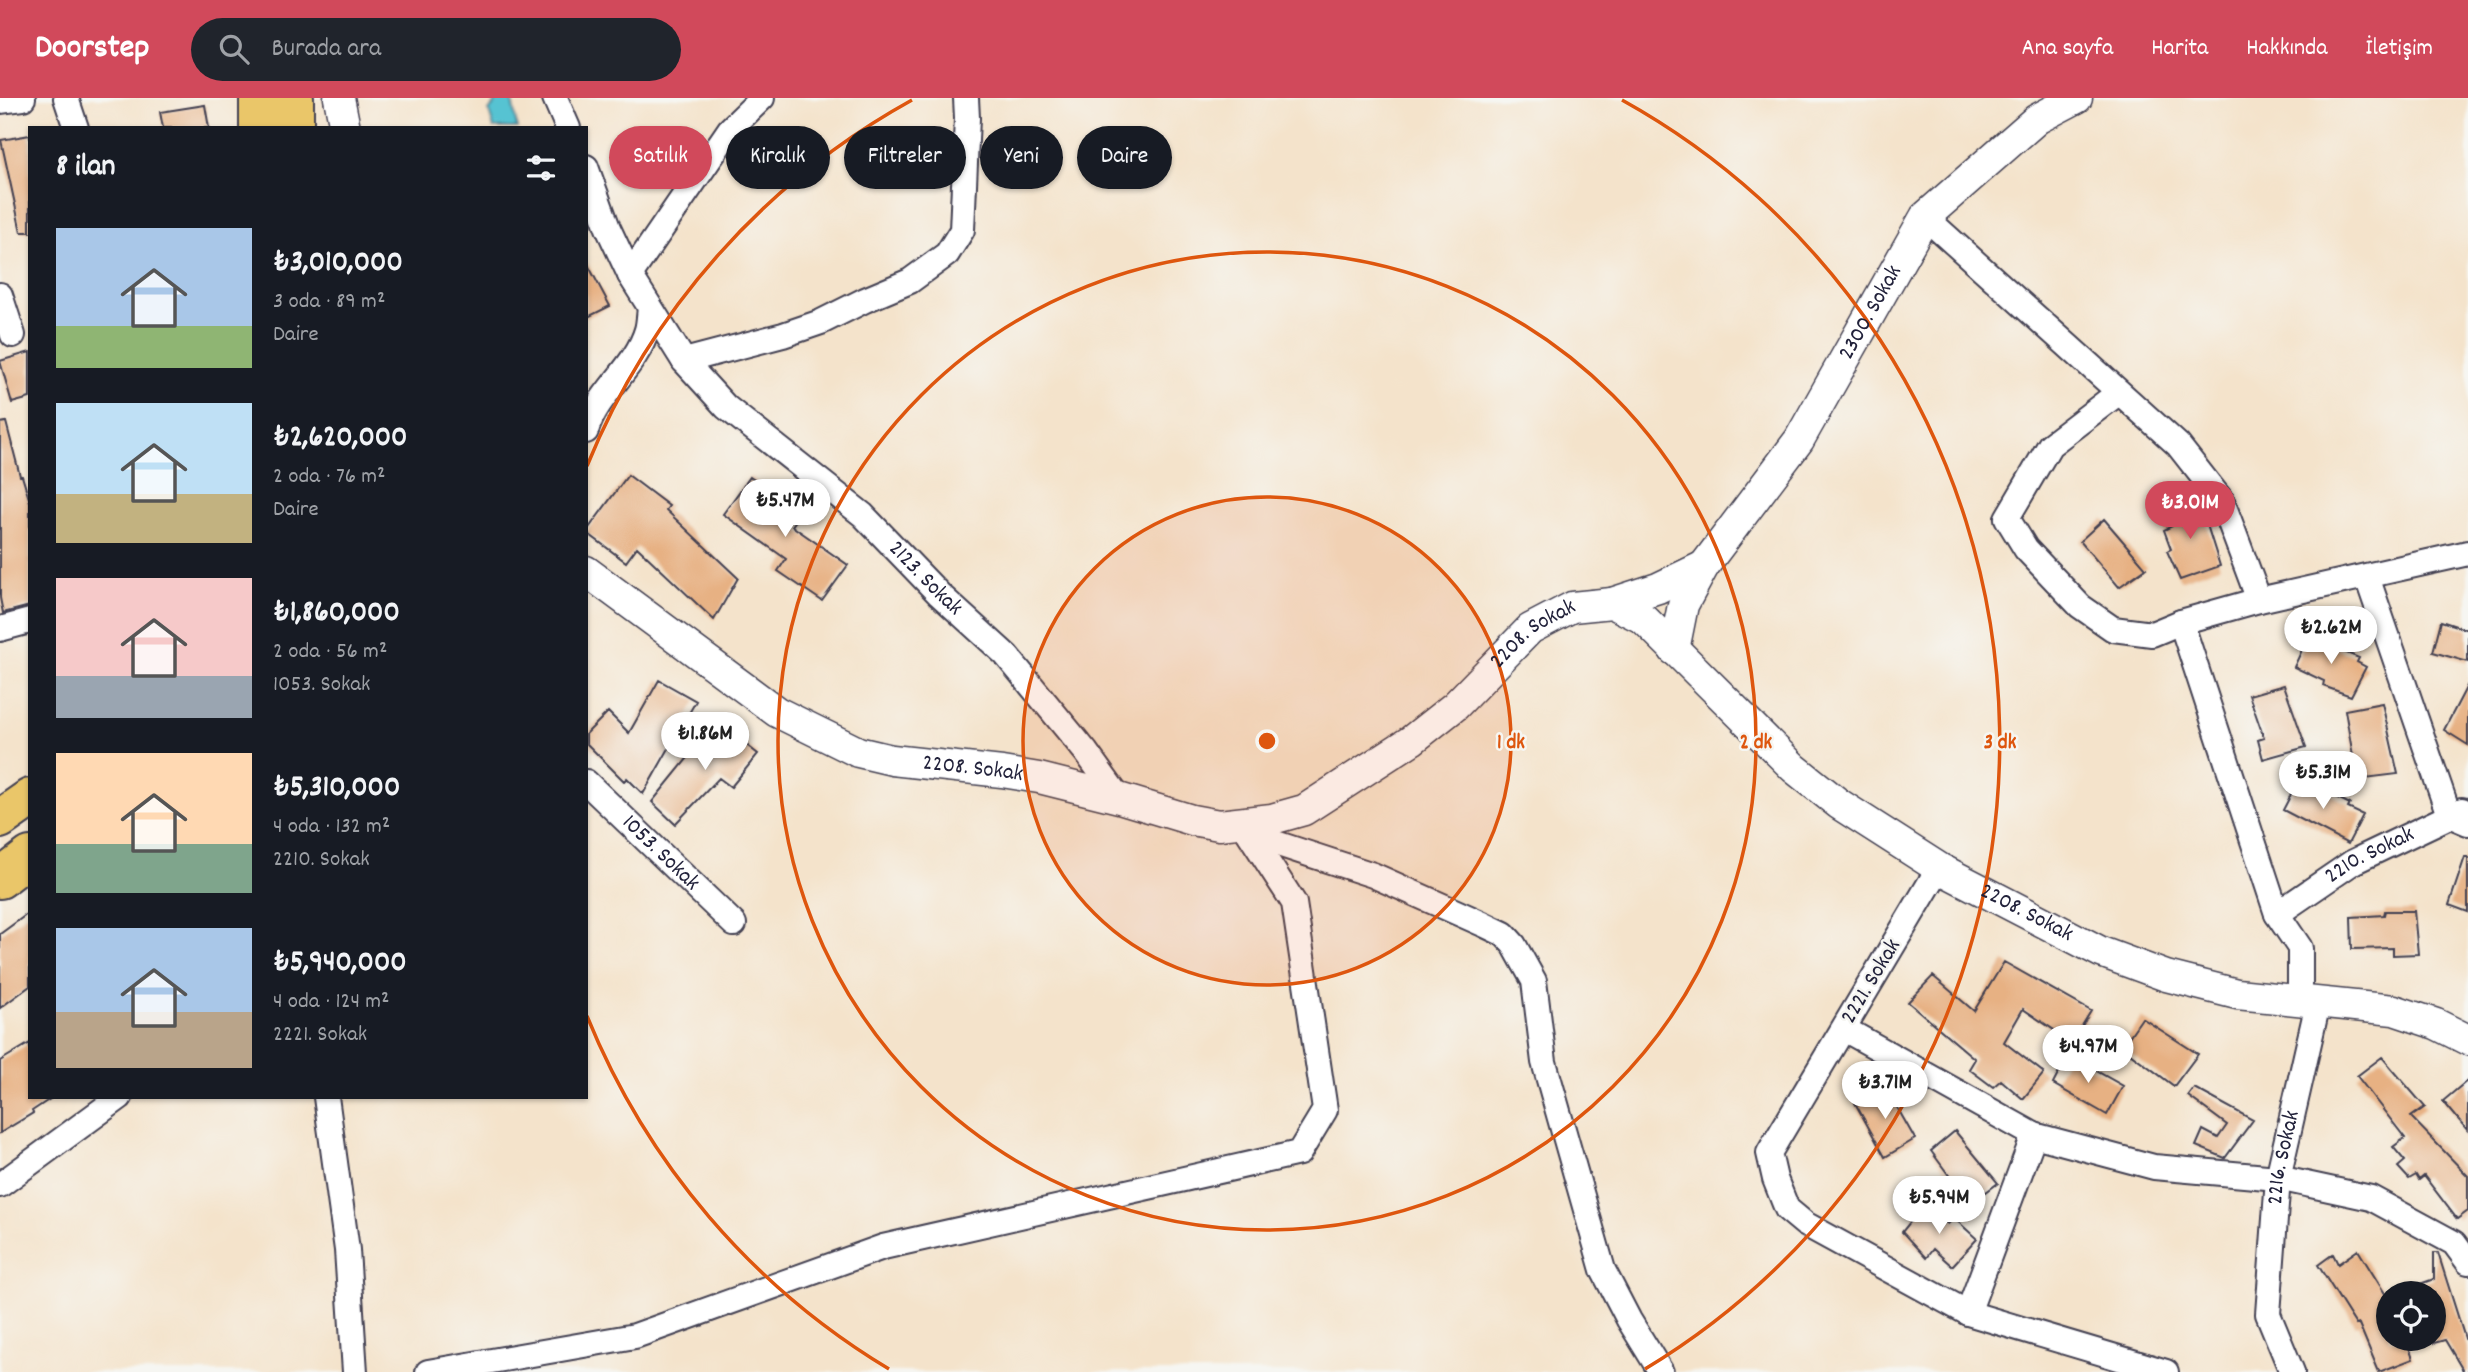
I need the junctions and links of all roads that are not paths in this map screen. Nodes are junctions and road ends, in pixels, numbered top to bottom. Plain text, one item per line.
1 (23, 98) edge
2 (66, 98) edge
3 (259, 98) edge
4 (294, 98) edge
5 (339, 98) edge
6 (555, 98) edge
7 (762, 98) edge
8 (965, 98) edge
9 (2077, 98) edge
10 (0, 101) edge
11 (74, 126) edge
12 (260, 126) edge
13 (294, 126) edge
14 (345, 126) edge
15 (567, 126) edge
16 (588, 173) edge
17 (1926, 217) junction
18 (630, 275) junction
19 (0, 295) edge
20 (650, 308) junction
21 (14, 334) edge
22 (684, 361) junction
23 (2118, 393) junction
24 (588, 425) edge
25 (2468, 553) edge
26 (1704, 566) junction
27 (588, 572) edge
28 (2367, 577) junction
29 (1658, 588) junction
30 (2259, 600) junction
31 (1612, 603) junction
32 (28, 622) edge
33 (2181, 622) junction
34 (0, 629) edge
35 (1658, 633) junction
36 (588, 784) edge
37 (1119, 798) junction
38 (28, 800) edge
39 (2462, 815) edge
40 (0, 819) edge
41 (1242, 824) junction
42 (28, 858) edge
43 (1939, 868) junction
44 (0, 879) edge
45 (2277, 914) junction
46 (734, 923) dead end
47 (2309, 1002) junction
48 (1844, 1029) junction
49 (2468, 1040) edge
50 (117, 1099) edge
51 (326, 1099) edge
52 (2034, 1135) junction
53 (2278, 1178) junction
54 (0, 1185) edge
55 (2468, 1262) edge
56 (1968, 1313) junction
57 (355, 1372) edge
58 (428, 1372) edge
59 (1661, 1372) edge
60 (2166, 1372) edge
61 (2292, 1372) edge

1 - 10 street
2 - 11 street
3 - 12 highway
4 - 13 highway
5 - 14 street
6 - 15 street
7 - 18 street
8 - 22 street
9 - 17 street, 2300. Sokak
16 - 18 street, 2123. Sokak
17 - 23 street
17 - 26 street, 2300. Sokak
18 - 20 street, 2123. Sokak
19 - 21 street
20 - 22 street, 2123. Sokak
20 - 24 street
22 - 37 street, 2123. Sokak
23 - 30 street
23 - 33 street
25 - 28 street
26 - 29 street
26 - 35 street, 2300. Sokak
27 - 37 street, 2208. Sokak
28 - 30 street
28 - 39 street
29 - 31 street
29 - 35 street
30 - 33 street
31 - 35 street, 2208. Sokak
31 - 41 street, 2208. Sokak
32 - 34 street
33 - 45 street, 2216. Sokak
35 - 43 street, 2208. Sokak
36 - 46 street, 1053. Sokak
37 - 41 street, 2208. Sokak
38 - 40 highway
39 - 45 street, 2210. Sokak
41 - 58 street
41 - 59 street
42 - 44 highway
43 - 47 street, 2208. Sokak
43 - 48 street, 2221. Sokak
45 - 47 street, 2216. Sokak
47 - 49 street, 2208. Sokak
47 - 53 street, 2216. Sokak
48 - 52 street
48 - 56 street, 2221. Sokak
50 - 54 street
51 - 57 street
52 - 53 street
52 - 56 street
53 - 55 street
53 - 61 street, 2216. Sokak
56 - 60 street

